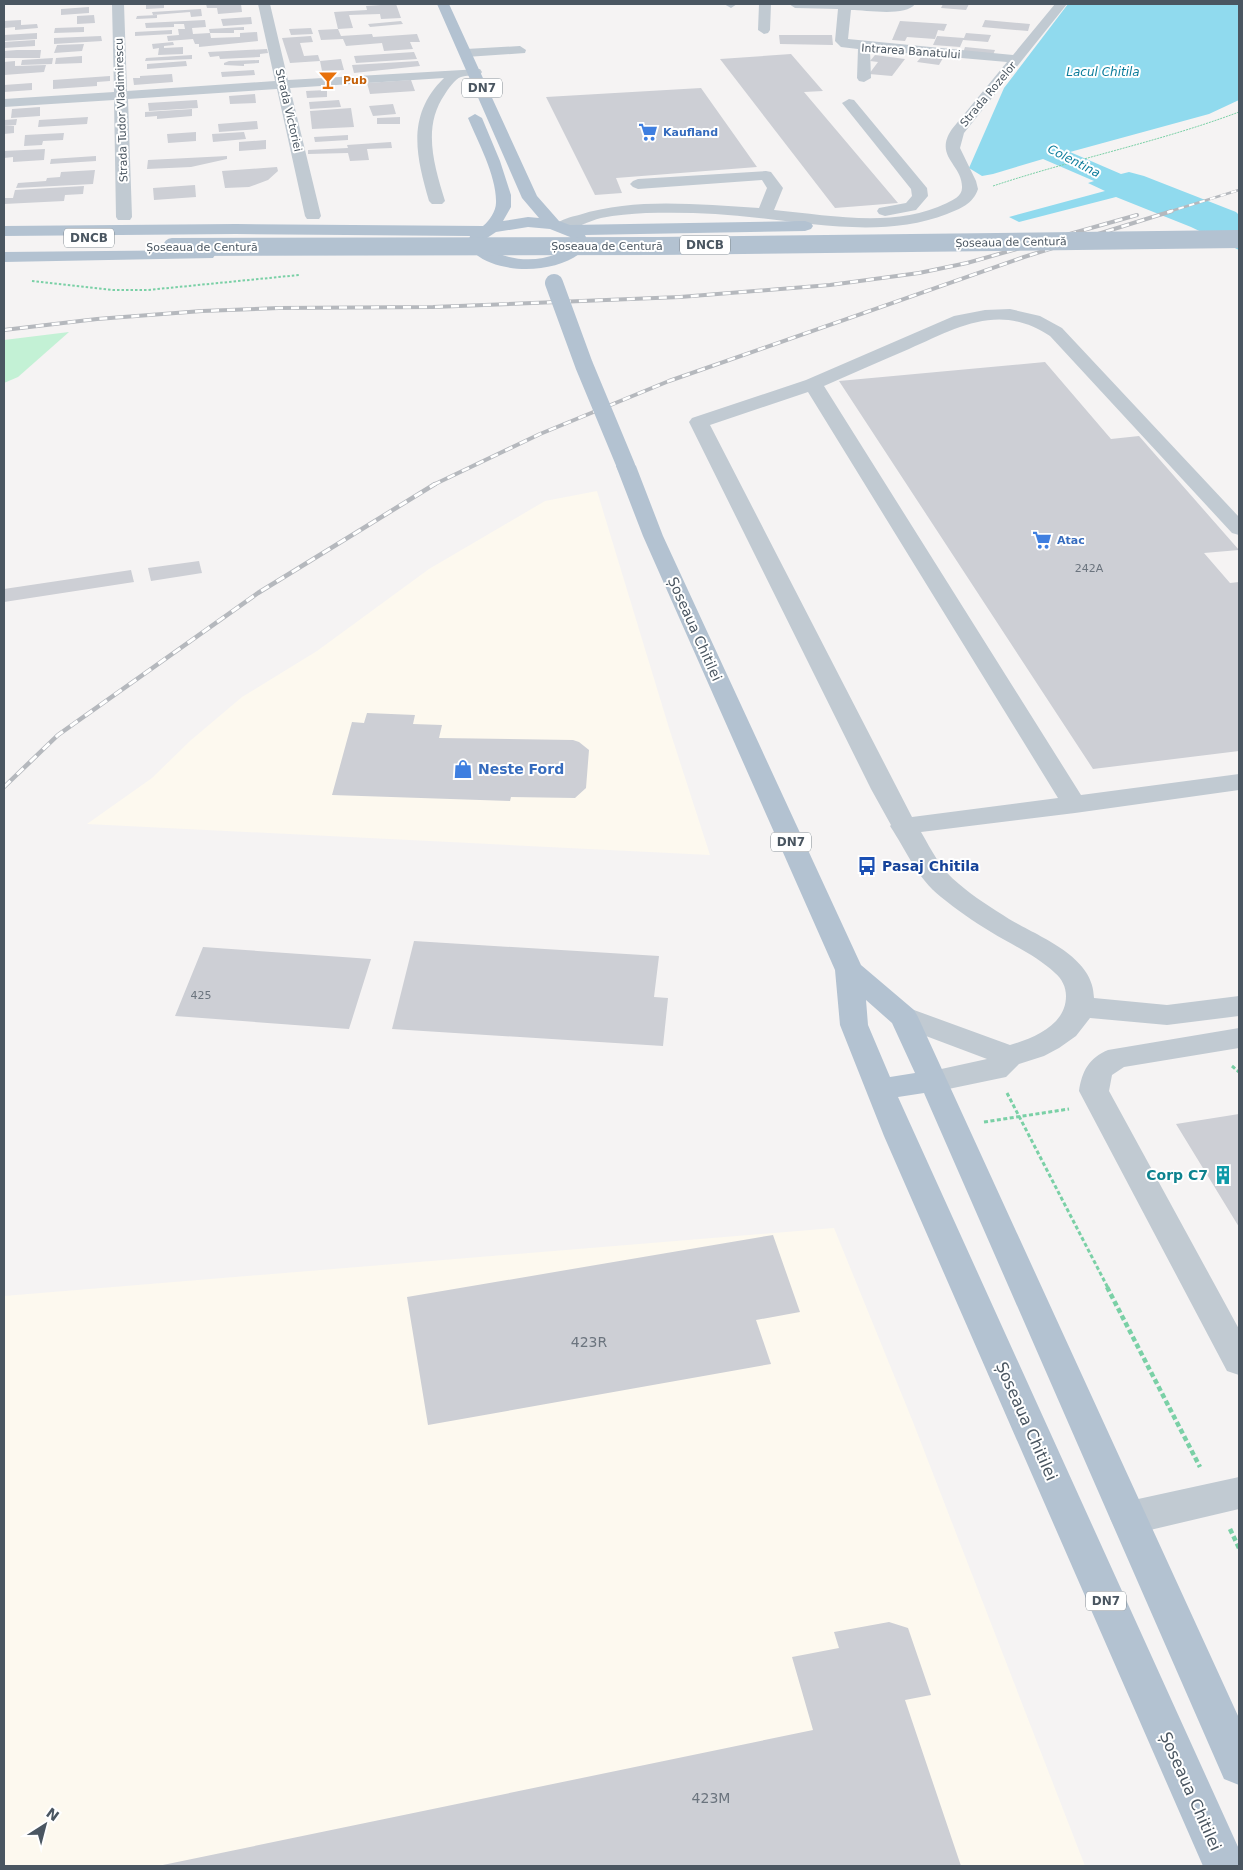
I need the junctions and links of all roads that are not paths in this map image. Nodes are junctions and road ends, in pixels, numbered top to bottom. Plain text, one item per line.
1 (118, 4) edge
2 (264, 4) edge
3 (443, 4) edge
4 (765, 4) edge
5 (795, 4) edge
6 (909, 4) edge
7 (1061, 4) edge
8 (845, 5) edge
9 (764, 30) dead end
10 (864, 47) junction
11 (520, 50) dead end
12 (466, 53) junction
13 (449, 56) dead end
14 (1018, 59) junction
15 (474, 72) junction
16 (864, 78) dead end
17 (459, 79) junction
18 (283, 84) junction
19 (121, 95) junction
20 (4, 103) edge
21 (469, 103) dead end
22 (849, 104) dead end
23 (638, 184) dead end
24 (438, 201) dead end
25 (764, 214) junction
26 (313, 216) dead end
27 (124, 217) dead end
28 (809, 222) junction
29 (949, 225) dead end
30 (562, 227) junction
31 (1239, 229) edge
32 (488, 230) junction
33 (4, 231) edge
34 (4, 238) edge
35 (1239, 238) edge
36 (173, 243) junction
37 (4, 247) edge
38 (1239, 248) edge
39 (484, 255) junction
40 (4, 256) edge
41 (567, 256) junction
42 (507, 262) junction
43 (554, 283) junction
44 (813, 384) junction
45 (1239, 529) edge
46 (1239, 782) edge
47 (1075, 805) junction
48 (904, 826) junction
49 (849, 970) junction
50 (1239, 1006) edge
51 (1080, 1007) junction
52 (904, 1017) junction
53 (1239, 1038) edge
54 (1009, 1056) junction
55 (934, 1081) junction
56 (882, 1089) junction
57 (1239, 1361) edge
58 (1228, 1496) edge
59 (1129, 1518) junction
60 (1239, 1764) edge
61 (1225, 1866) edge

1 - 19 street, Strada Tudor Vladimirescu
2 - 18 street, Strada Victoriei
3 - 12 main road, DN7
4 - 9 street
5 - 8 street
6 - 8 street
7 - 14 street, Strada Rozelor
8 - 10 street, Intrarea Banatului
10 - 14 street, Intrarea Banatului
10 - 16 street
11 - 12 street
12 - 15 main road, DN7
13 - 17 main road, DN7
14 - 28 street, Strada Rozelor
15 - 17 street
15 - 30 main road, DN7
17 - 18 street
17 - 24 street
18 - 19 street
18 - 26 street, Strada Victoriei
19 - 20 street
19 - 27 street, Strada Tudor Vladimirescu
21 - 32 main road, DN7
22 - 28 street
23 - 25 street
25 - 28 street
25 - 30 street
28 - 29 main road
28 - 30 main road
30 - 32 main road
30 - 41 main road, DN7
31 - 36 main road, Șoseaua de Centură / DNCB
32 - 33 main road
32 - 39 main road, DN7
34 - 36 main road, Șoseaua de Centură / DNCB
35 - 36 main road, Șoseaua de Centură / DNCB, bridge
36 - 37 main road, Șoseaua de Centură / DNCB
38 - 41 main road
39 - 40 main road
39 - 42 main road
41 - 42 main road
41 - 43 main road, DN7
42 - 43 main road
43 - 49 main road, Șoseaua Chitilei / DN7, bridge
44 - 45 street
44 - 47 street
44 - 48 street
46 - 47 street
47 - 48 street
48 - 51 street
49 - 52 main road, Șoseaua Chitilei / DN7
49 - 56 main road, Șoseaua Chitilei / DN7
50 - 51 street
51 - 54 street
52 - 54 street
52 - 55 main road, Șoseaua Chitilei / DN7
53 - 57 street
54 - 55 street
55 - 56 main road
55 - 59 main road, Șoseaua Chitilei / DN7
56 - 61 main road, Șoseaua Chitilei / DN7
58 - 59 street
59 - 60 main road, Șoseaua Chitilei / DN7

